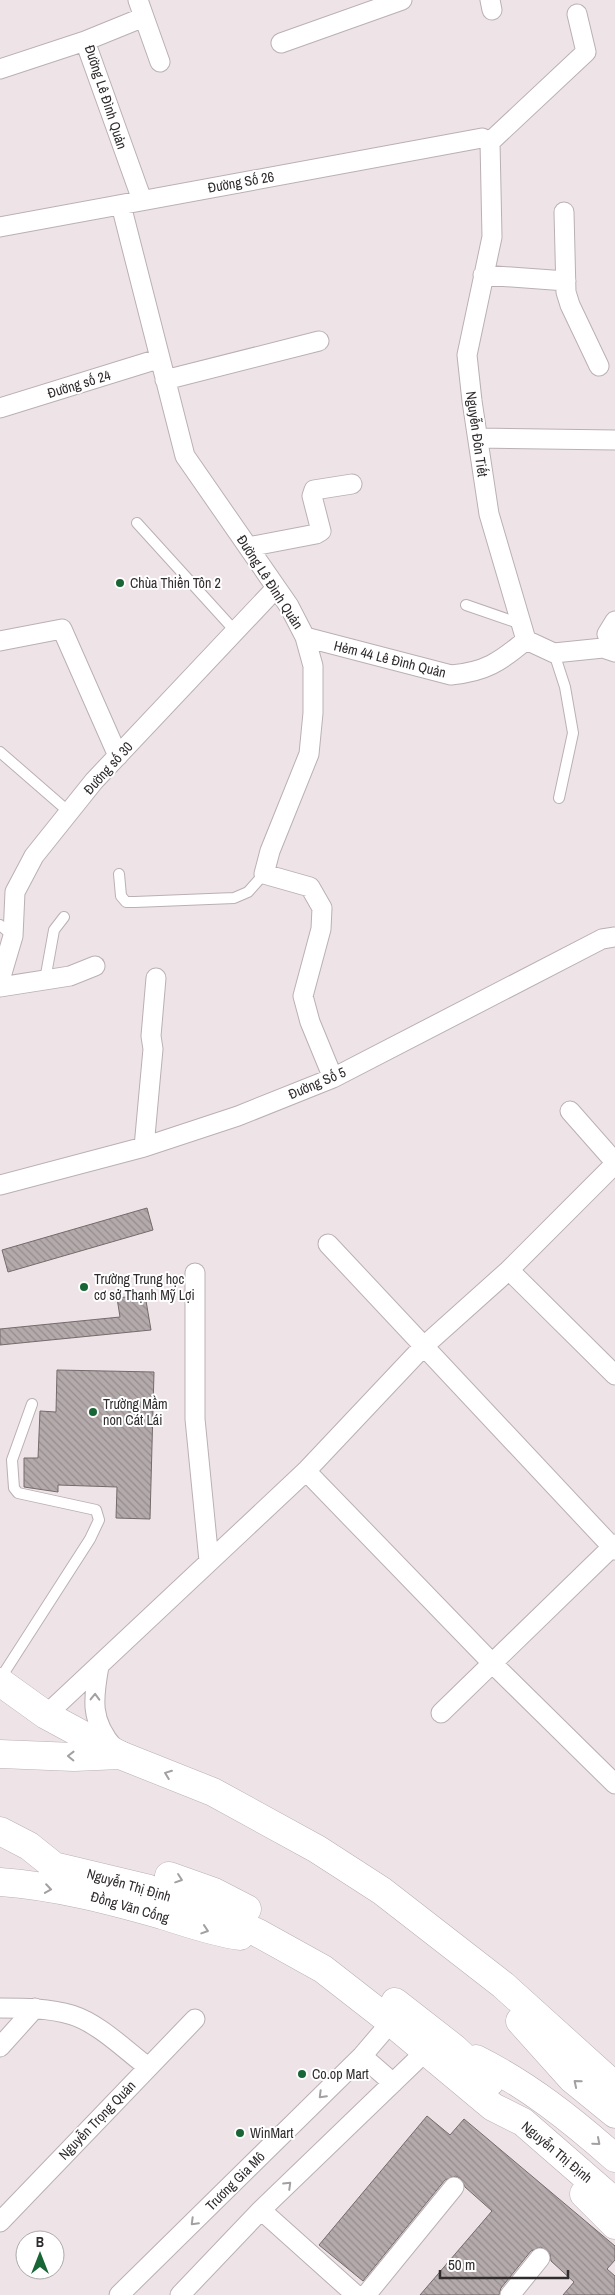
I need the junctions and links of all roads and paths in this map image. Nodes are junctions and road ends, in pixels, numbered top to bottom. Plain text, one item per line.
1 (402, 0) edge
2 (141, 8) edge
3 (577, 14) dead end
4 (85, 41) junction
5 (282, 43) dead end
6 (160, 62) dead end
7 (0, 70) edge
8 (486, 140) junction
9 (142, 200) junction
10 (121, 205) junction
11 (564, 212) dead end
12 (0, 227) edge
13 (483, 275) junction
14 (566, 281) junction
15 (319, 341) dead end
16 (158, 359) junction
17 (600, 366) dead end
18 (165, 380) junction
19 (0, 408) edge
20 (478, 438) junction
21 (615, 440) edge
22 (352, 484) dead end
23 (137, 522) dead end
24 (248, 547) junction
25 (276, 588) junction
26 (466, 605) dead end
27 (615, 621) edge
28 (236, 632) junction
29 (523, 632) junction
30 (305, 637) junction
31 (0, 641) edge
32 (615, 651) edge
33 (554, 653) junction
34 (0, 752) edge
35 (118, 756) junction
36 (559, 798) dead end
37 (70, 812) junction
38 (119, 874) dead end
39 (264, 874) junction
40 (64, 917) dead end
41 (6, 930) edge
42 (615, 937) edge
43 (95, 966) dead end
44 (156, 978) dead end
45 (0, 980) edge
46 (45, 980) junction
47 (0, 987) edge
48 (333, 1078) junction
49 (570, 1111) dead end
50 (144, 1147) junction
51 (615, 1163) edge
52 (0, 1185) edge
53 (328, 1244) dead end
54 (509, 1270) junction
55 (195, 1273) dead end
56 (423, 1347) junction
57 (615, 1375) edge
58 (32, 1404) dead end
59 (306, 1471) junction
60 (614, 1547) edge
61 (209, 1561) junction
62 (494, 1664) junction
63 (99, 1666) junction
64 (0, 1681) edge
65 (441, 1713) dead end
66 (46, 1715) junction
67 (0, 1754) edge
68 (120, 1755) junction
69 (615, 1784) edge
70 (213, 1792) junction
71 (0, 1831) edge
72 (0, 1845) edge
73 (30, 1846) junction
74 (0, 1882) edge
75 (262, 1926) junction
76 (444, 1938) junction
77 (0, 2008) edge
78 (35, 2008) junction
79 (397, 2015) junction
80 (195, 2019) dead end
81 (440, 2045) junction
82 (0, 2047) edge
83 (362, 2056) junction
84 (615, 2065) edge
85 (148, 2068) junction
86 (393, 2083) junction
87 (615, 2086) edge
88 (493, 2107) junction
89 (615, 2114) edge
90 (523, 2122) junction
91 (551, 2134) junction
92 (615, 2158) edge
93 (454, 2187) dead end
94 (615, 2188) edge
95 (615, 2202) edge
96 (261, 2210) junction
97 (0, 2222) edge
98 (615, 2225) edge
99 (540, 2258) dead end
100 (119, 2295) edge
101 (180, 2295) edge
102 (356, 2295) edge
103 (366, 2295) edge
104 (510, 2295) edge

1 - 5 street
2 - 4 street, Đường Lê Đình Quản
2 - 6 street
3 - 8 street
4 - 7 street
4 - 9 street, Đường Lê Đình Quản
8 - 9 street, Đường Số 26
8 - 13 street, Nguyễn Đôn Tiết
9 - 10 street, Đường Số 26
10 - 12 street, Đường Số 26
10 - 16 street, Đường Lê Đình Quản
11 - 14 street
13 - 14 street
13 - 20 street, Nguyễn Đôn Tiết
14 - 17 street
15 - 18 street
16 - 18 street, Đường Lê Đình Quản
16 - 19 street, Đường số 24
18 - 24 street, Đường Lê Đình Quản
20 - 21 street
20 - 29 street, Nguyễn Đôn Tiết
22 - 24 street
23 - 28 lane
24 - 25 street, Đường Lê Đình Quản
25 - 28 street, Đường số 30
25 - 30 street, Đường Lê Đình Quản
26 - 29 lane
27 - 32 street
28 - 35 street, Đường số 30
29 - 30 street, Hẻm 44 Lê Đình Quản
29 - 33 street
30 - 39 street, Đường Lê Đình Quản
31 - 35 street
32 - 33 street
33 - 36 lane
34 - 37 lane
35 - 37 street, Đường số 30
37 - 41 street, Đường số 30
38 - 39 lane
39 - 48 street
40 - 46 lane
41 - 45 street, Đường số 30
42 - 48 street, Đường Số 5
43 - 46 street
44 - 50 street
46 - 47 street
48 - 50 street, Đường Số 5
49 - 51 street
50 - 52 street, Đường Số 5
51 - 54 street
53 - 56 street
54 - 56 street
54 - 57 street
55 - 61 street
56 - 59 street
56 - 60 street
58 - 64 lane
59 - 61 street
59 - 62 street
60 - 62 street
61 - 63 street
62 - 65 street
62 - 69 street
63 - 66 street
68 -> 63 street
64 - 66 main road
66 - 68 main road
68 -> 67 main road
70 -> 68 main road
70 - 76 main road
70 - 84 main road
71 - 73 main road, Nguyễn Thị Định
72 - 73 main road
73 -> 75 main road, Nguyễn Thị Định
74 -> 75 main road, Đồng Văn Cống
75 - 79 main road, Nguyễn Thị Định
76 - 87 main road
89 -> 76 main road
77 - 78 street
78 - 82 street
78 - 85 street
79 - 81 main road, Nguyễn Thị Định
79 - 83 street, Trương Gia Mô
80 - 85 street, Nguyễn Trọng Quản
81 - 86 street
81 - 88 main road, Nguyễn Thị Định
81 - 91 main road, Nguyễn Thị Định
81 -> 92 main road, Nguyễn Thị Định
83 - 86 street
83 -> 100 street, Trương Gia Mô
85 - 97 street, Nguyễn Trọng Quản
96 -> 86 street
88 - 90 main road, Nguyễn Thị Định
88 - 98 main road
90 - 91 main road
90 - 95 main road, Nguyễn Thị Định
91 - 94 main road, Nguyễn Thị Định
93 - 103 street
96 - 101 street
96 - 102 street
99 - 104 street

